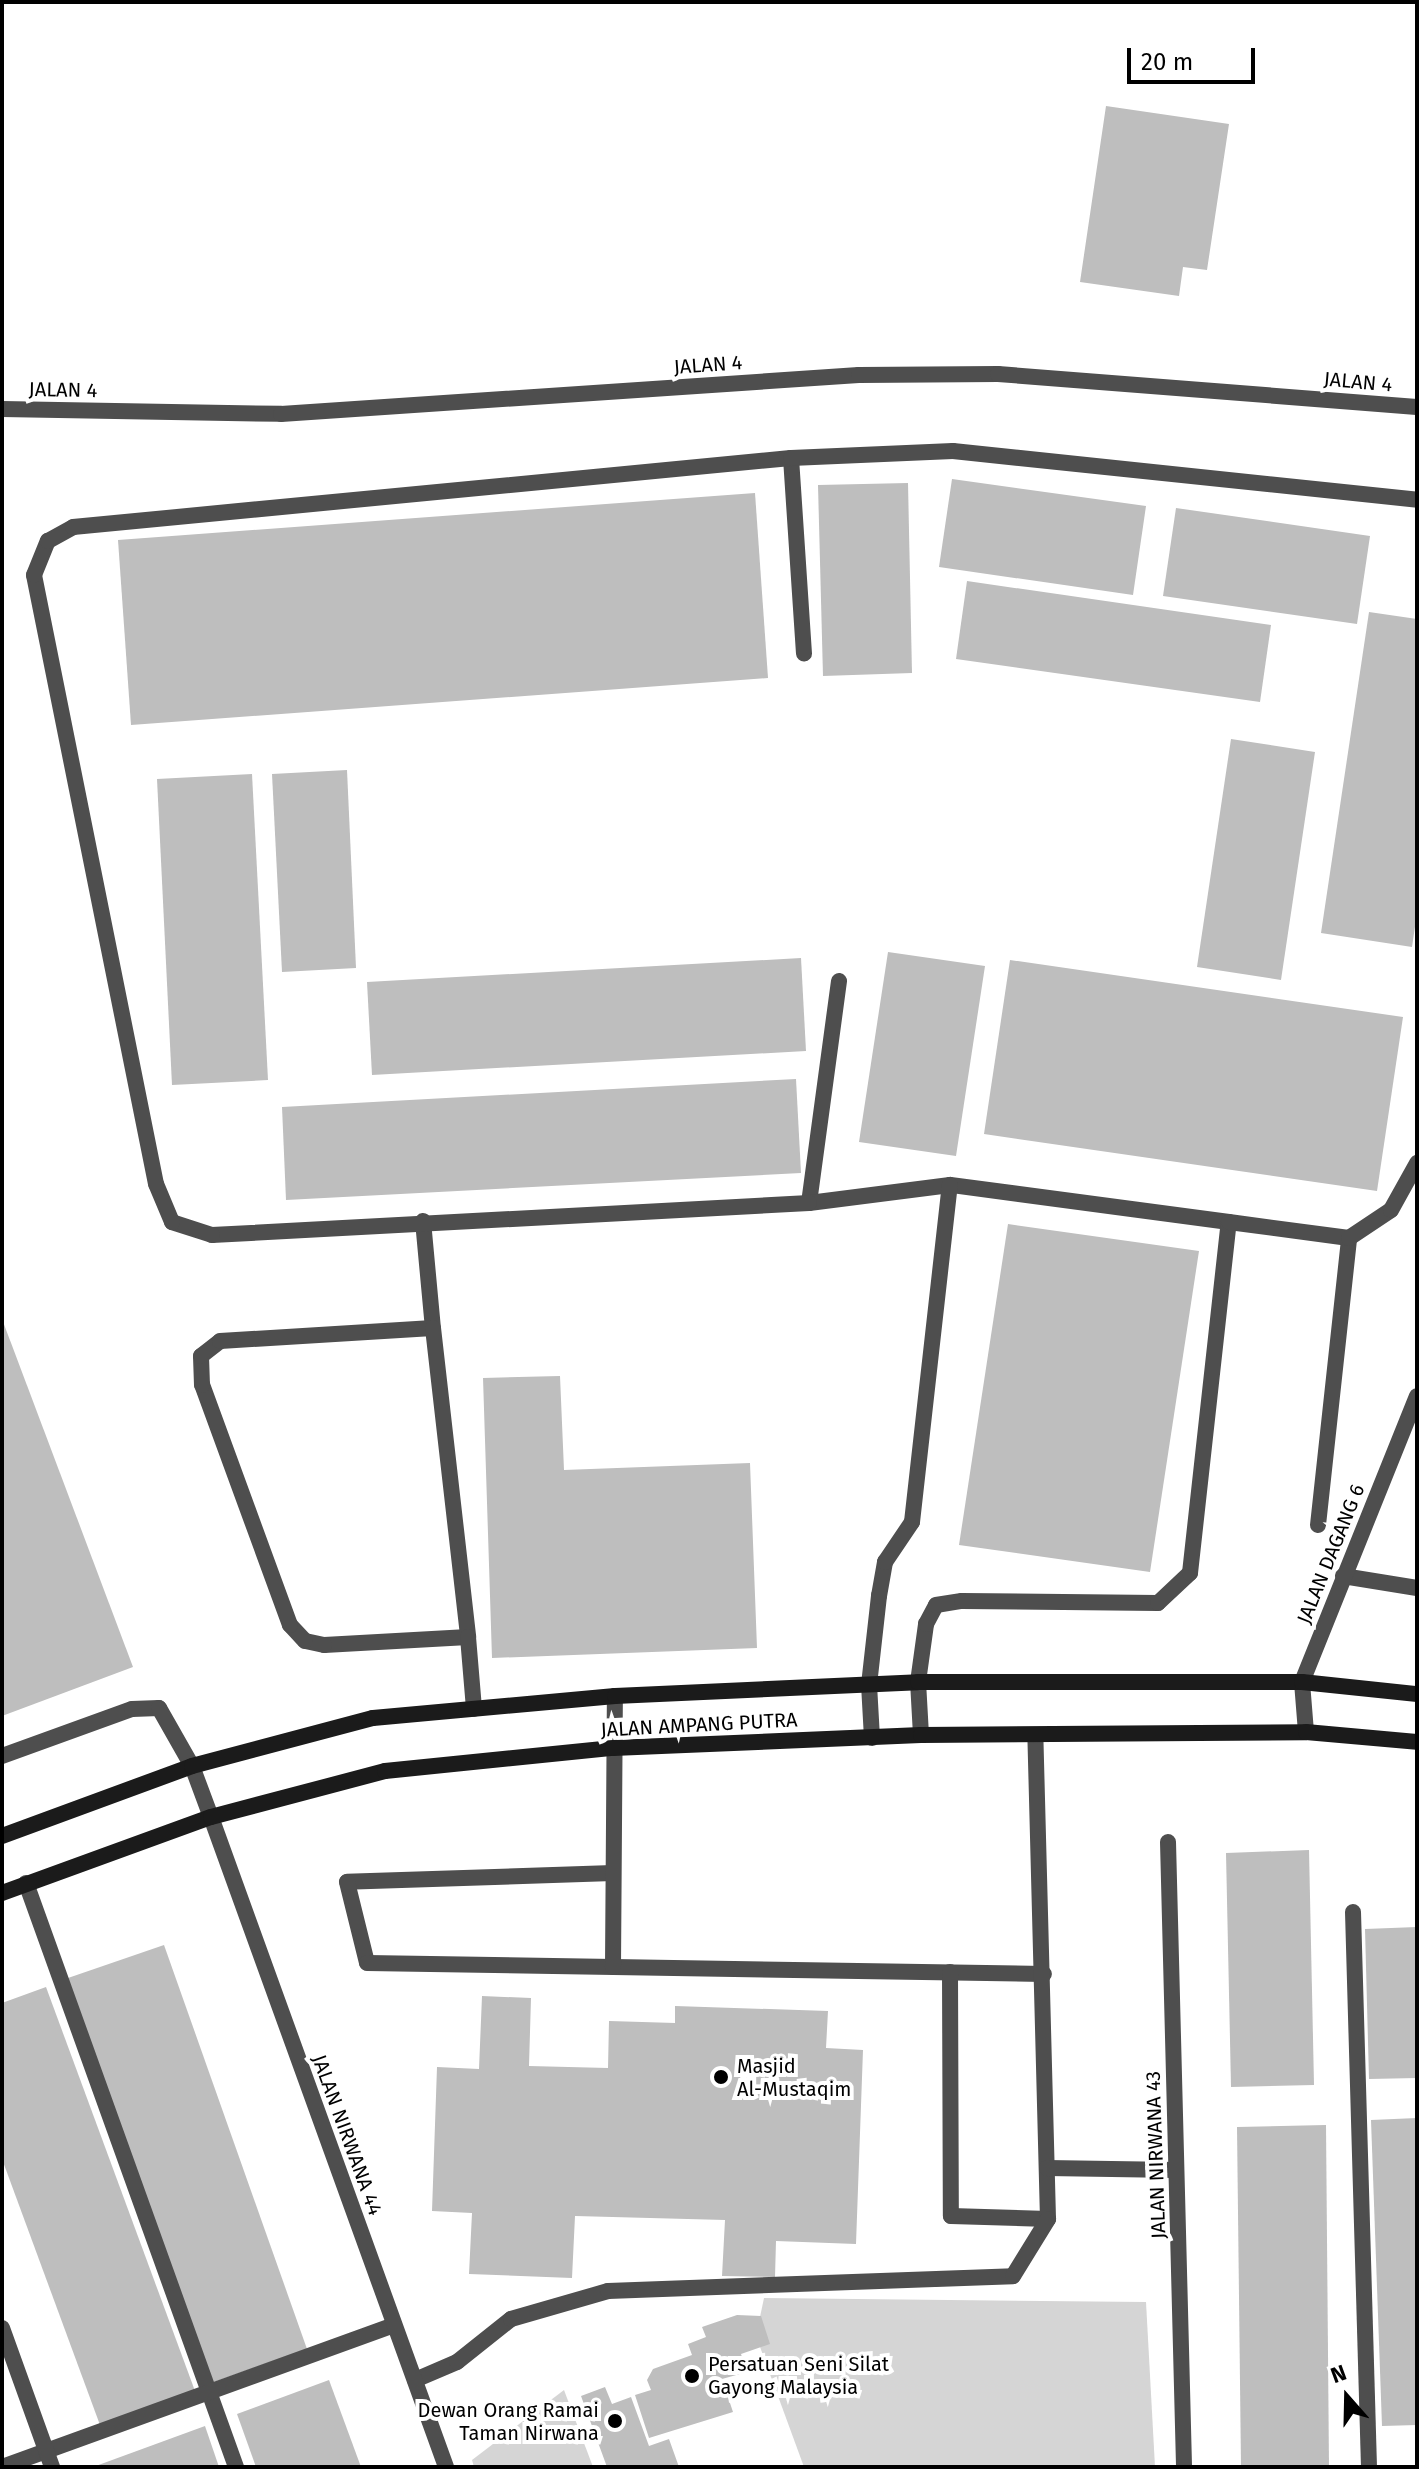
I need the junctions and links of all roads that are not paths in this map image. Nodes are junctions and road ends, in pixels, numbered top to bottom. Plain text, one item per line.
1 (1417, 407) edge
2 (2, 409) edge
3 (791, 458) junction
4 (1417, 500) edge
5 (804, 654) dead end
6 (839, 981) dead end
7 (1417, 1163) edge
8 (950, 1185) junction
9 (809, 1203) junction
10 (423, 1221) junction
11 (1229, 1222) junction
12 (1349, 1238) junction
13 (433, 1328) junction
14 (1417, 1396) edge
15 (1413, 1415) edge
16 (1318, 1525) dead end
17 (1343, 1576) junction
18 (1417, 1588) edge
19 (468, 1637) junction
20 (918, 1682) junction
21 (1302, 1682) junction
22 (869, 1685) junction
23 (1417, 1694) edge
24 (615, 1696) junction
25 (474, 1709) junction
26 (1306, 1732) junction
27 (921, 1735) junction
28 (1035, 1735) junction
29 (872, 1738) junction
30 (1417, 1742) edge
31 (613, 1748) junction
32 (2, 1756) edge
33 (192, 1766) junction
34 (211, 1817) junction
35 (2, 1836) edge
36 (1168, 1842) dead end
37 (613, 1873) junction
38 (26, 1883) junction
39 (2, 1893) edge
40 (1353, 1912) dead end
41 (613, 1967) junction
42 (950, 1972) junction
43 (1044, 1974) junction
44 (1047, 2168) junction
45 (1176, 2170) junction
46 (1048, 2219) junction
47 (394, 2325) junction
48 (2, 2328) edge
49 (415, 2380) junction
50 (208, 2392) junction
51 (49, 2459) edge
52 (2, 2467) edge
53 (236, 2467) edge
54 (446, 2467) edge
55 (1184, 2467) edge
56 (1369, 2467) edge

1 - 2 street, JALAN 4
3 - 4 street
3 - 5 street
3 - 10 street
6 - 9 street
7 - 12 street
8 - 9 street
8 - 11 street
8 - 22 street
9 - 10 street
10 - 13 street
11 - 12 street
11 - 20 street
12 - 16 street
13 - 19 street
13 - 19 street
14 - 15 street, JALAN DAGANG 6
15 - 17 street, JALAN DAGANG 6
17 - 18 street
17 - 21 street, JALAN DAGANG 6
19 - 25 street
20 - 21 street, JALAN AMPANG PUTRA
20 - 22 street, JALAN AMPANG PUTRA
20 - 27 street
21 - 23 street, JALAN AMPANG PUTRA
21 - 26 street, JALAN DAGANG 6
22 - 24 street, JALAN AMPANG PUTRA
22 - 29 street
24 - 25 street, JALAN AMPANG PUTRA
24 - 31 street
25 - 33 street, JALAN AMPANG PUTRA
26 - 28 street, JALAN AMPANG PUTRA
26 - 30 street, JALAN AMPANG PUTRA
27 - 28 street, JALAN AMPANG PUTRA
27 - 29 street, JALAN AMPANG PUTRA
28 - 43 street
29 - 31 street, JALAN AMPANG PUTRA
31 - 34 street, JALAN AMPANG PUTRA
31 - 37 street
32 - 33 street, JALAN NIRWANA 44
33 - 34 street, JALAN NIRWANA 44
33 - 35 street, JALAN AMPANG PUTRA
34 - 38 street, JALAN AMPANG PUTRA
34 - 47 street, JALAN NIRWANA 44
36 - 45 street, JALAN NIRWANA 43
37 - 41 street
37 - 41 street
38 - 39 street, JALAN AMPANG PUTRA
38 - 50 street
40 - 56 street
41 - 42 street
42 - 43 street
42 - 46 street
43 - 44 street
44 - 45 street
44 - 46 street
45 - 55 street, JALAN NIRWANA 43
46 - 49 street
47 - 49 street, JALAN NIRWANA 44
47 - 50 street
48 - 51 street
49 - 54 street, JALAN NIRWANA 44
50 - 51 street
50 - 53 street
51 - 52 street

